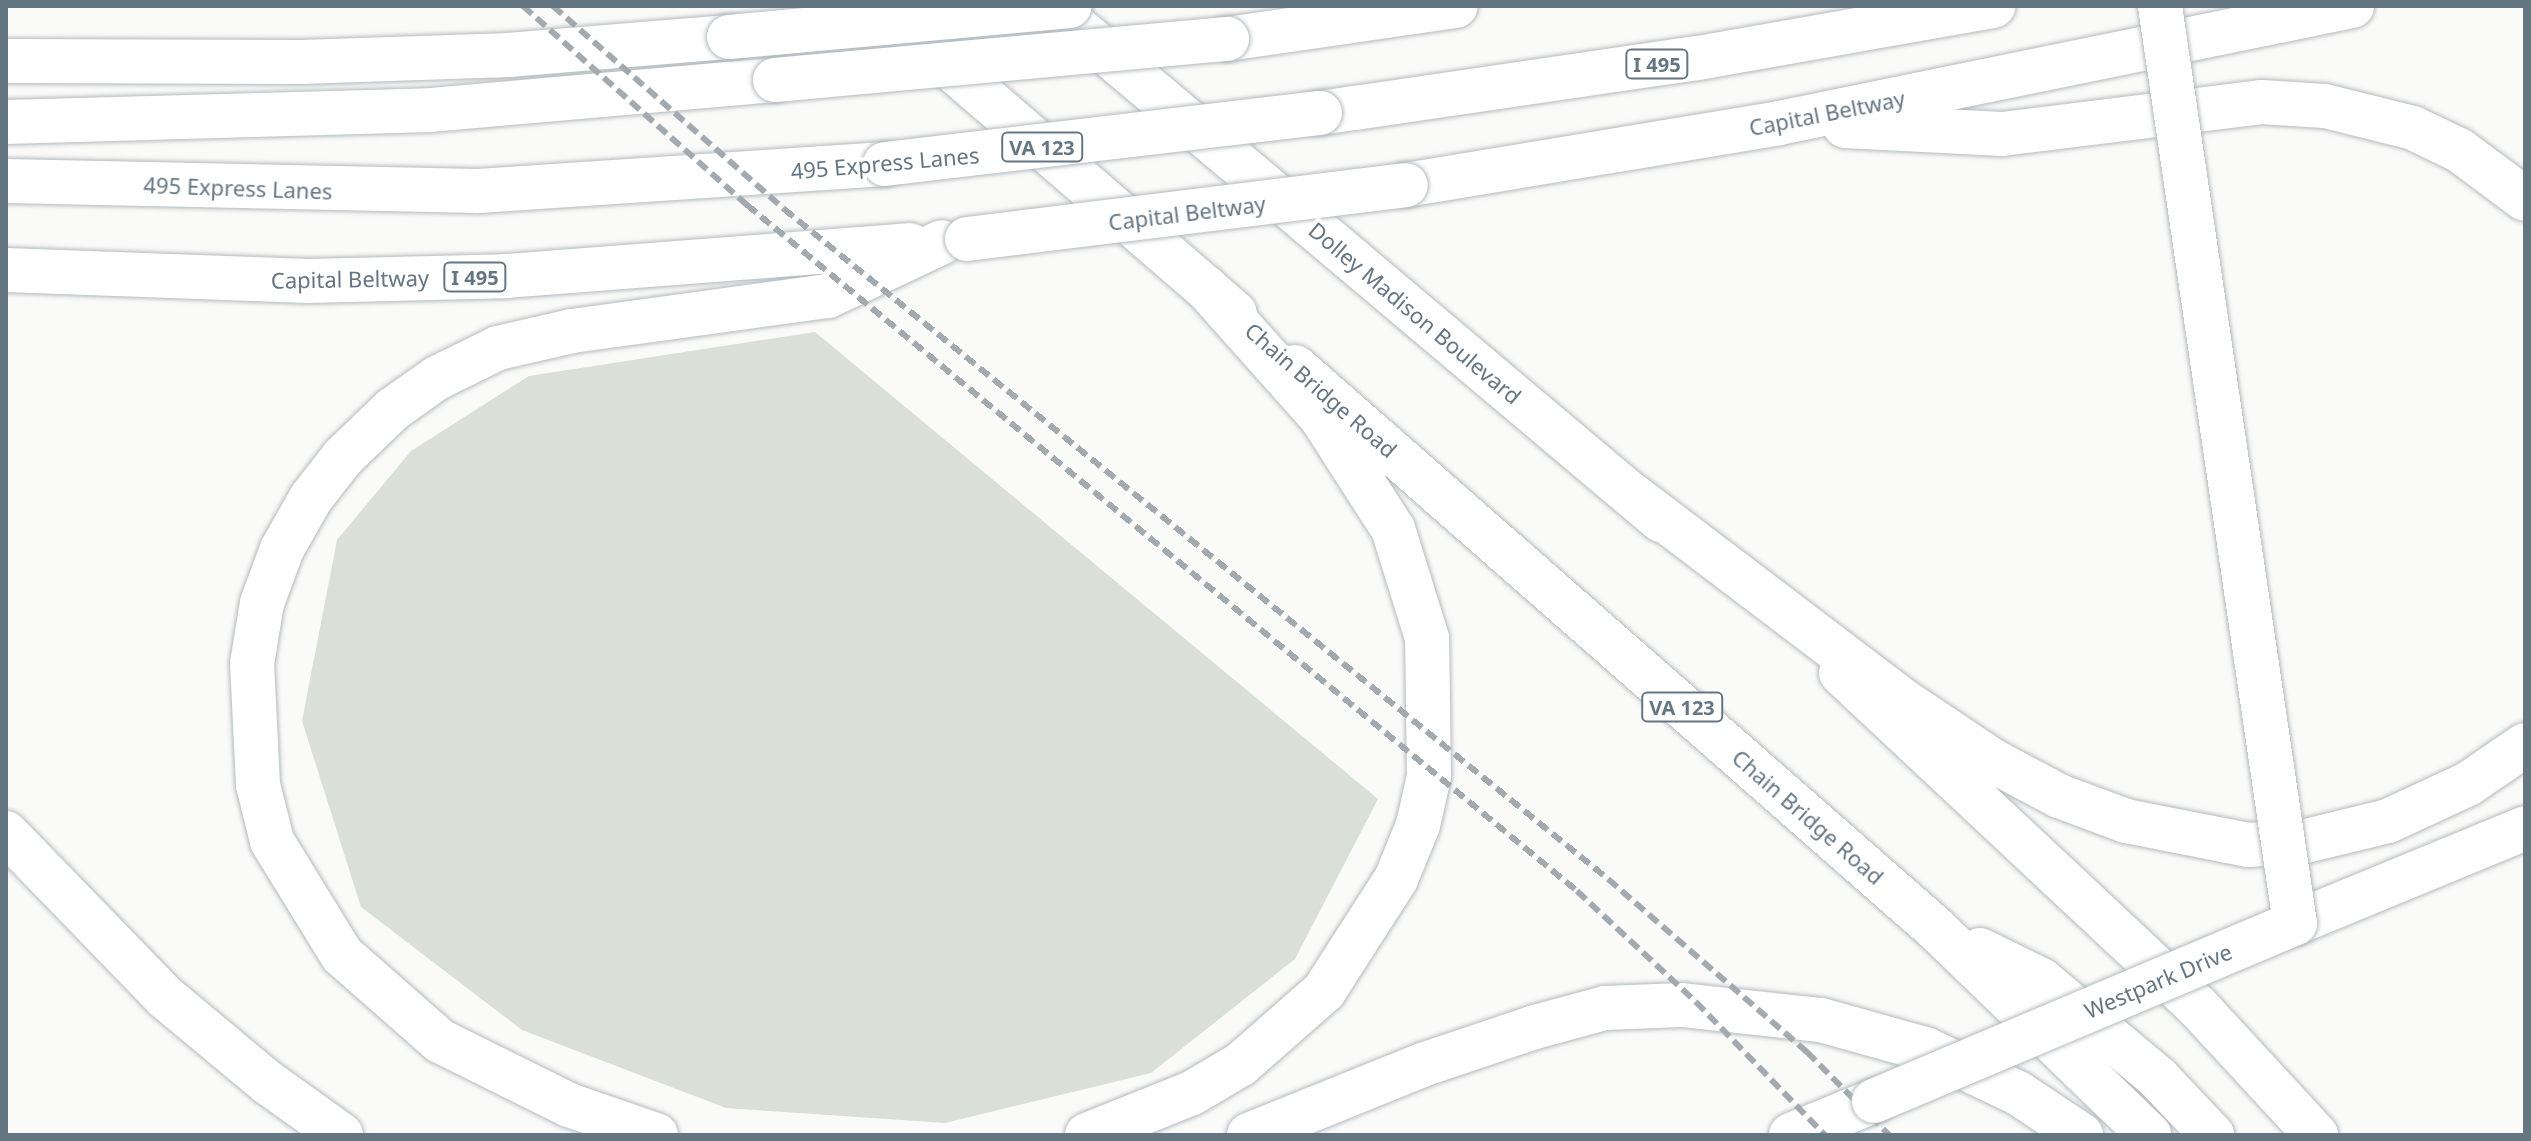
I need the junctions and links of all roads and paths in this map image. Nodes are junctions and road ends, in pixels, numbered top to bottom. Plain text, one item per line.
1 (879, 6) edge
2 (1051, 6) edge
3 (1070, 6) edge
4 (1456, 6) edge
5 (1993, 6) edge
6 (2160, 6) edge
7 (2352, 6) edge
8 (6, 61) edge
9 (6, 122) edge
10 (1779, 123) junction
11 (6, 181) edge
12 (2525, 199) edge
13 (954, 240) junction
14 (6, 270) edge
15 (1205, 287) junction
16 (1632, 495) junction
17 (2525, 745) edge
18 (2525, 828) edge
19 (6, 833) edge
20 (2295, 923) junction
21 (1935, 928) junction
22 (341, 1135) edge
23 (656, 1135) edge
24 (1087, 1135) edge
25 (1249, 1135) edge
26 (1791, 1135) edge
27 (2081, 1135) edge
28 (2149, 1135) edge
29 (2212, 1135) edge
30 (2316, 1135) edge

1 - 15 main road, VA 123
2 - 16 main road, Dolley Madison Boulevard
3 - 8 main road, bridge
4 - 9 main road, bridge
5 - 11 main road, 495 Express Lanes / I 495, bridge
6 - 20 main road, bridge
7 - 10 main road, Capital Beltway / I 495
10 - 12 main road
10 - 13 main road, Capital Beltway / I 495, bridge
13 - 14 main road, Capital Beltway / I 495
13 - 23 main road
15 - 21 main road, Chain Bridge Road / VA 123
15 - 24 main road
16 - 17 main road
16 - 30 main road
18 - 20 main road, Westpark Drive
19 - 22 main road
20 - 26 main road, Westpark Drive, bridge
21 - 28 main road, Chain Bridge Road / VA 123
21 - 29 main road
25 - 27 main road

